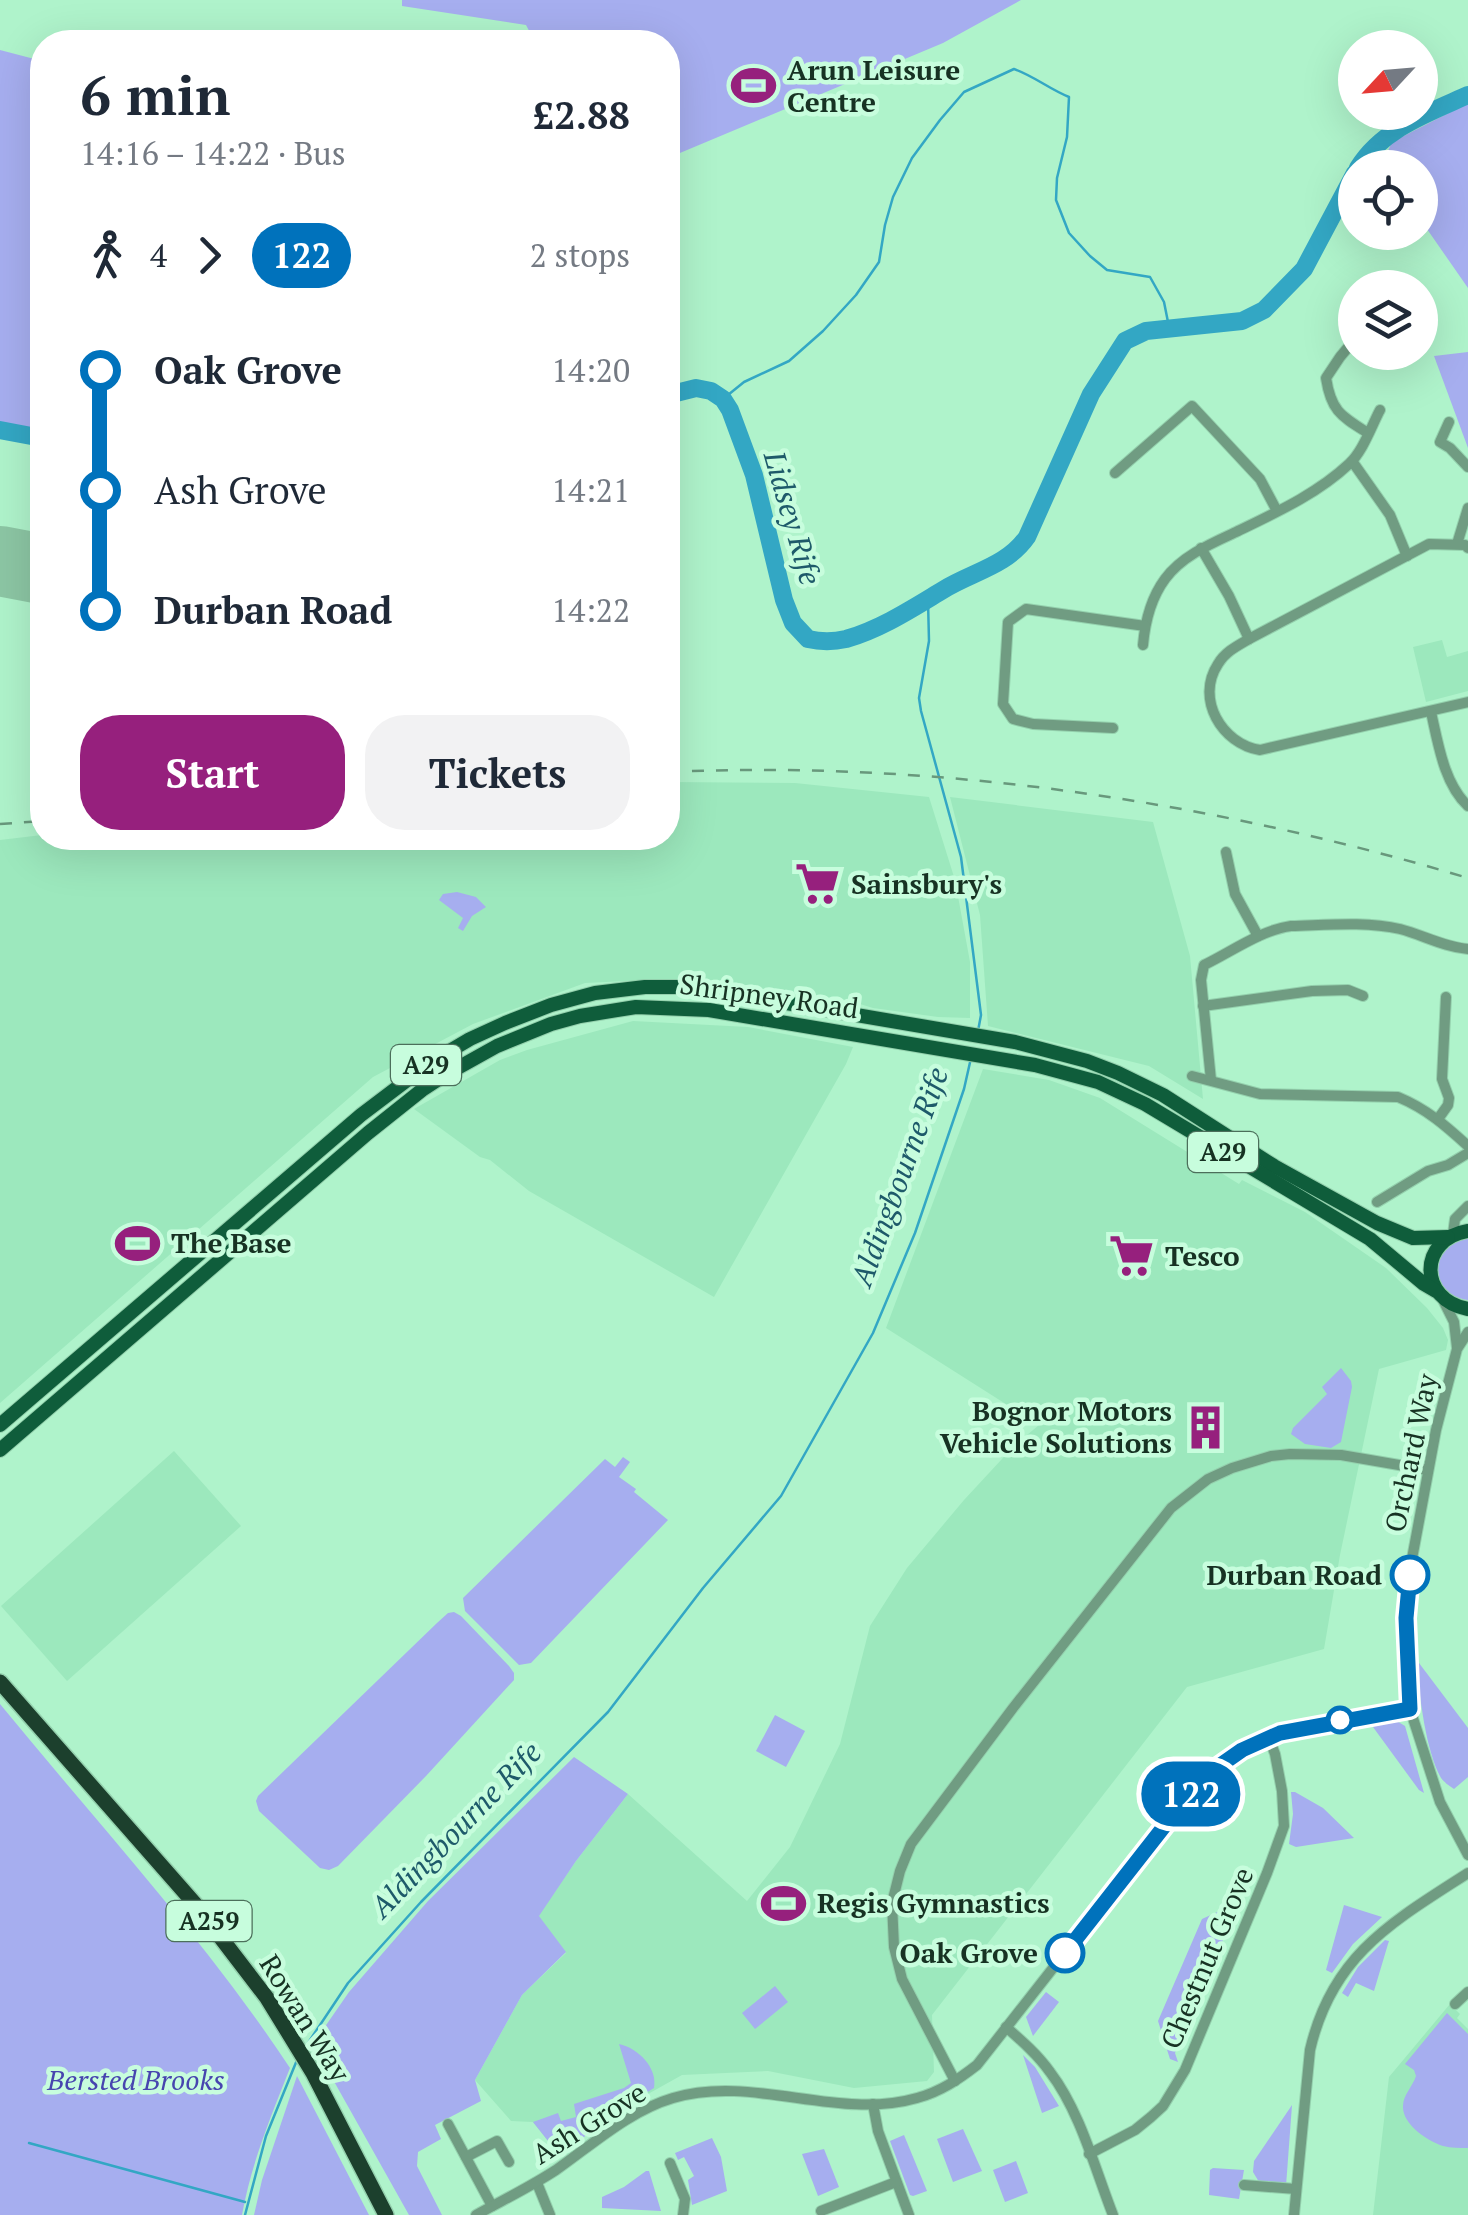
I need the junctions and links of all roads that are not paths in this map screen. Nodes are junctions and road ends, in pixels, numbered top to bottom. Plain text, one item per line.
1 (1338, 360) edge
2 (1380, 410) dead end
3 (1449, 422) dead end
4 (1368, 433) junction
5 (1352, 461) junction
6 (1468, 467) edge
7 (1115, 474) dead end
8 (1468, 508) edge
9 (1277, 512) junction
10 (1462, 546) edge
11 (1201, 548) junction
12 (1408, 556) junction
13 (1145, 626) junction
14 (1249, 639) junction
15 (1143, 645) dead end
16 (1468, 702) edge
17 (1431, 712) junction
18 (1113, 728) dead end
19 (1468, 806) edge
20 (1226, 852) dead end
21 (1258, 936) junction
22 (1468, 949) edge
23 (1363, 996) dead end
24 (1446, 997) dead end
25 (1203, 1006) junction
26 (1192, 1076) dead end
27 (1210, 1080) junction
28 (1438, 1119) junction
29 (1468, 1150) edge
30 (1377, 1202) dead end
31 (1468, 1206) edge
32 (1456, 1234) edge
33 (1439, 1294) junction
34 (1468, 1309) edge
35 (1468, 1332) edge
36 (1457, 1349) junction
37 (0, 1425) edge
38 (0, 1450) edge
39 (1428, 1470) junction
40 (0, 1682) edge
41 (1410, 1709) junction
42 (1269, 1738) junction
43 (1468, 1855) edge
44 (1468, 1873) edge
45 (1468, 1992) edge
46 (1456, 2004) dead end
47 (1006, 2027) junction
48 (955, 2082) junction
49 (873, 2104) junction
50 (448, 2124) dead end
51 (1089, 2154) junction
52 (466, 2157) junction
53 (510, 2162) dead end
54 (670, 2163) dead end
55 (537, 2182) junction
56 (896, 2182) junction
57 (1244, 2185) dead end
58 (1296, 2189) junction
59 (492, 2206) junction
60 (821, 2211) dead end
61 (386, 2215) edge
62 (476, 2215) edge
63 (550, 2215) edge
64 (683, 2215) edge
65 (909, 2215) edge
66 (1113, 2215) edge
67 (1294, 2215) edge

1 - 4 street
2 - 4 street
3 - 6 street
4 - 5 street
5 - 9 street
5 - 12 street
7 - 9 street
8 - 10 street
9 - 11 street
10 - 12 street
11 - 13 street
11 - 14 street
12 - 14 street
13 - 15 street
13 - 18 street
14 - 17 street
16 - 17 street
17 - 19 street
20 - 21 street
21 - 22 street
21 - 25 street
23 - 25 street
24 - 28 street
25 - 27 street
26 - 27 street
27 - 28 street
28 - 29 street
29 - 30 street
31 - 32 street
32 - 33 main road
32 - 37 main road, Shripney Road / A29
33 - 34 main road, Shripney Road
33 - 36 street
33 - 38 main road, Shripney Road / A29
35 - 36 street
36 - 39 street, Orchard Way
39 - 41 street, Orchard Way
39 - 48 street
40 - 61 highway, Rowan Way / A259
41 - 42 street, Ash Grove
41 - 43 street, Orchard Way
42 - 47 street, Ash Grove
42 - 51 street, Chestnut Grove
44 - 58 street
45 - 46 street
47 - 48 street, Ash Grove
47 - 51 street
48 - 49 street, Ash Grove
49 - 55 street, Ash Grove
49 - 56 street
50 - 52 street
51 - 66 street
52 - 53 street
52 - 59 street
54 - 64 street
55 - 59 street, Ash Grove
55 - 63 street
56 - 60 street
56 - 65 street
57 - 58 street
58 - 67 street
59 - 62 street, Ash Grove

